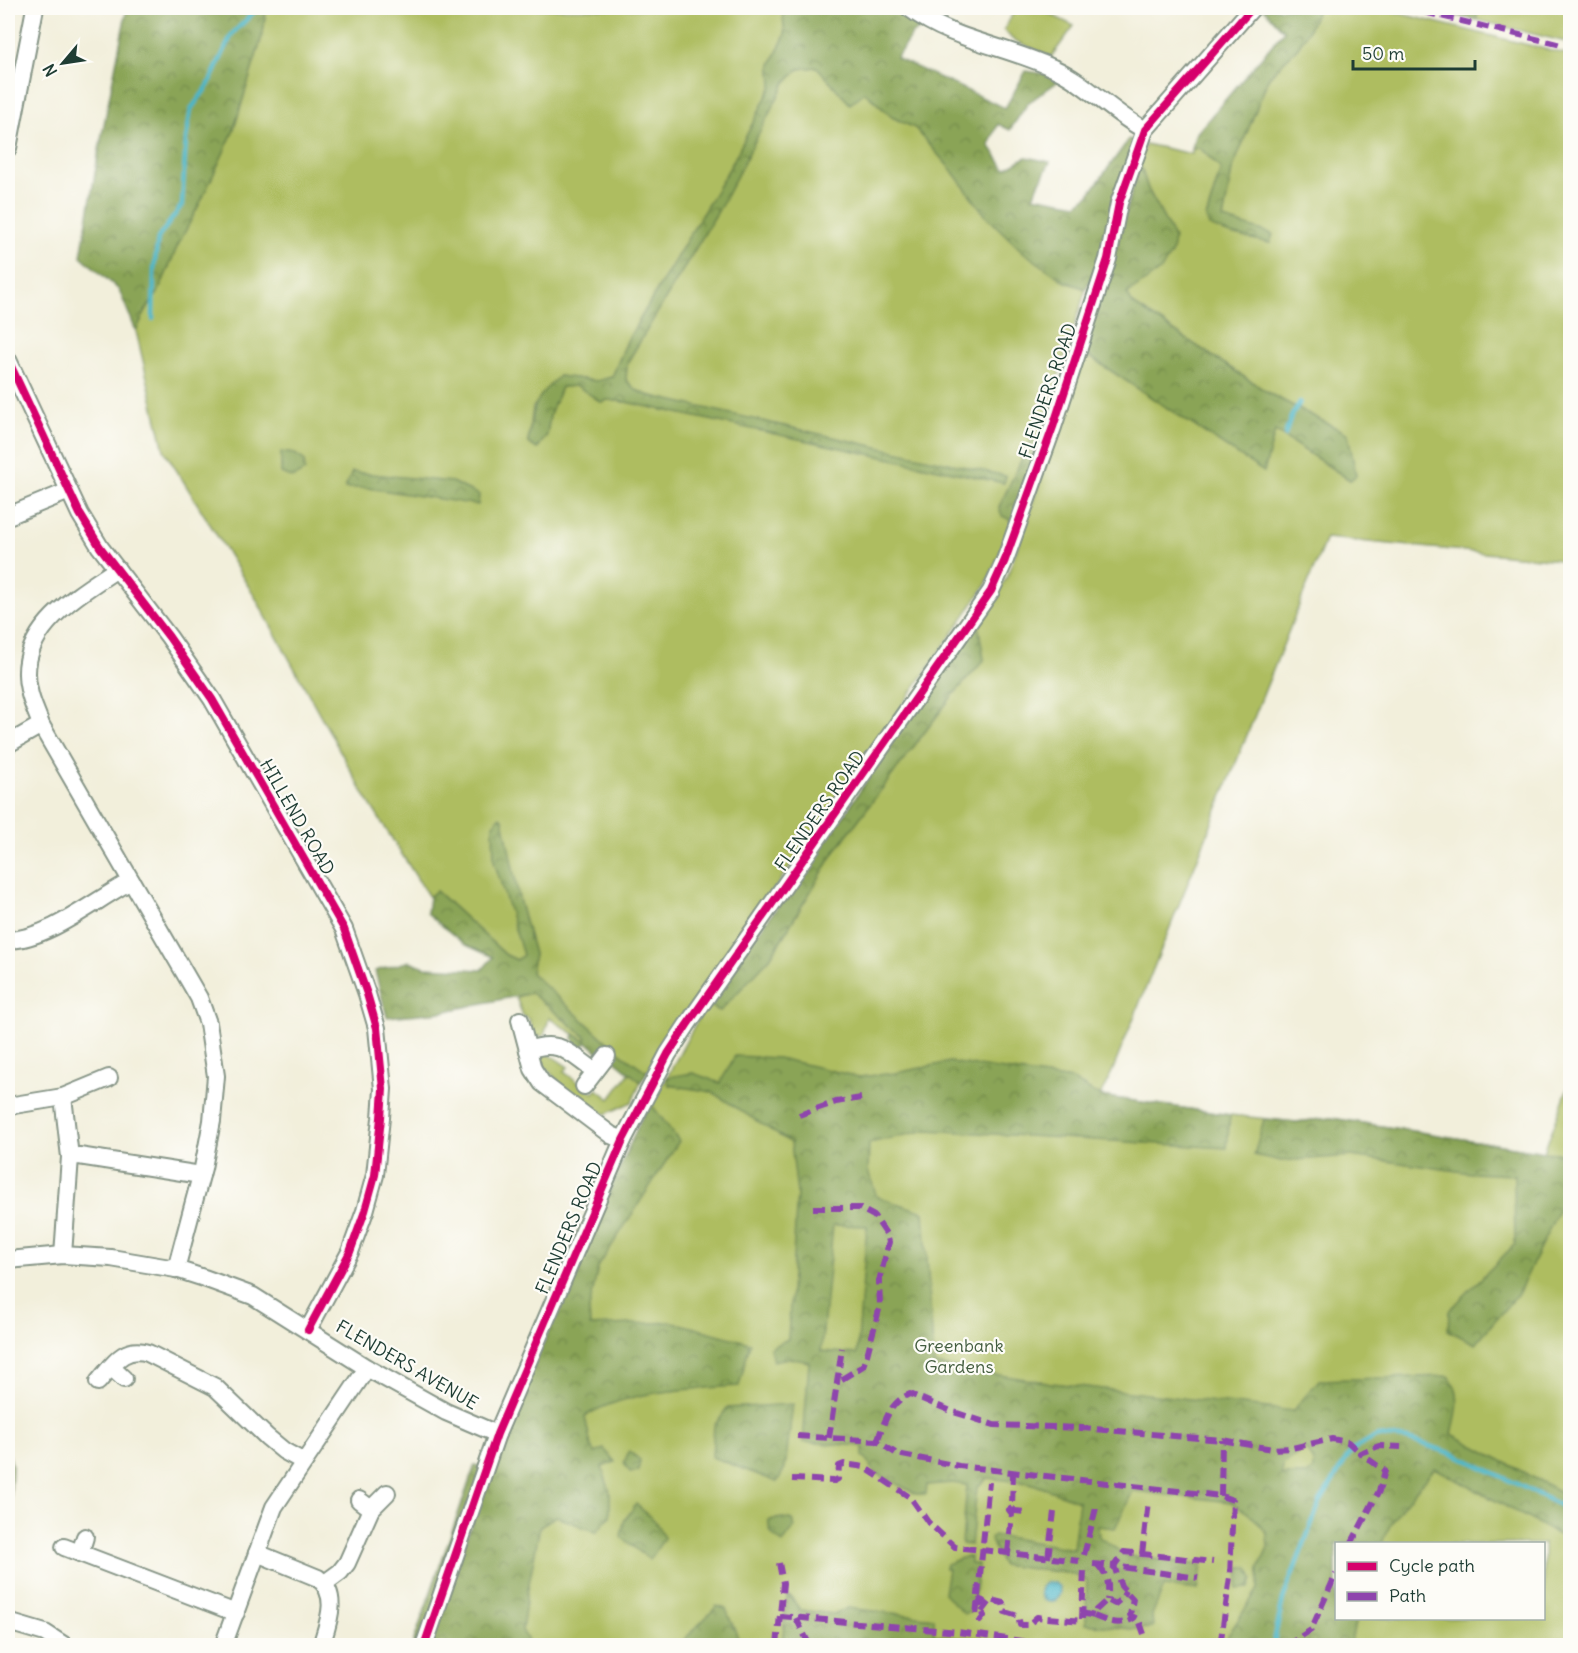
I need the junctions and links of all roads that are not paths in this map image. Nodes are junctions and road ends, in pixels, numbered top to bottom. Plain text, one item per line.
1 (35, 8) edge
2 (909, 8) edge
3 (1252, 8) edge
4 (1145, 130) junction
5 (8, 148) edge
6 (8, 360) edge
7 (24, 394) junction
8 (8, 399) edge
9 (69, 491) junction
10 (8, 516) edge
11 (117, 569) junction
12 (41, 725) junction
13 (8, 744) edge
14 (131, 881) junction
15 (8, 940) edge
16 (520, 1020) dead end
17 (528, 1050) junction
18 (607, 1056) dead end
19 (595, 1071) junction
20 (109, 1078) dead end
21 (584, 1086) dead end
22 (63, 1097) junction
23 (8, 1106) edge
24 (623, 1140) junction
25 (70, 1157) junction
26 (201, 1175) junction
27 (63, 1255) junction
28 (8, 1260) edge
29 (176, 1269) junction
30 (308, 1330) junction
31 (111, 1367) junction
32 (367, 1368) junction
33 (124, 1379) dead end
34 (98, 1382) dead end
35 (496, 1434) junction
36 (304, 1462) junction
37 (387, 1493) dead end
38 (76, 1546) dead end
39 (257, 1553) junction
40 (325, 1583) junction
41 (236, 1613) junction
42 (8, 1622) edge
43 (65, 1646) edge
44 (223, 1646) edge
45 (321, 1646) edge
46 (424, 1646) edge

1 - 5 street
2 - 4 street
3 - 4 street, FLENDERS ROAD
4 - 24 street, FLENDERS ROAD
6 - 7 street, HILLEND ROAD
7 - 8 street
7 - 9 street, HILLEND ROAD
9 - 10 street
9 - 11 street, HILLEND ROAD
11 - 12 street
11 - 30 street, HILLEND ROAD
12 - 13 street
12 - 14 street
14 - 15 street
14 - 26 street
16 - 17 street
17 - 19 street
17 - 24 street
18 - 19 street
19 - 21 street
20 - 22 street
22 - 23 street
22 - 25 street
24 - 35 street, FLENDERS ROAD
25 - 26 street
25 - 27 street
26 - 29 street
27 - 28 street, FLENDERS AVENUE
27 - 29 street, FLENDERS AVENUE
29 - 30 street, FLENDERS AVENUE
30 - 32 street, FLENDERS AVENUE
31 - 33 street
31 - 34 street
31 - 36 street
32 - 35 street, FLENDERS AVENUE
32 - 36 street
35 - 46 street, FLENDERS ROAD
36 - 39 street
37 - 40 street
38 - 41 street
39 - 40 street
39 - 41 street
40 - 45 street
41 - 44 street
42 - 43 street

